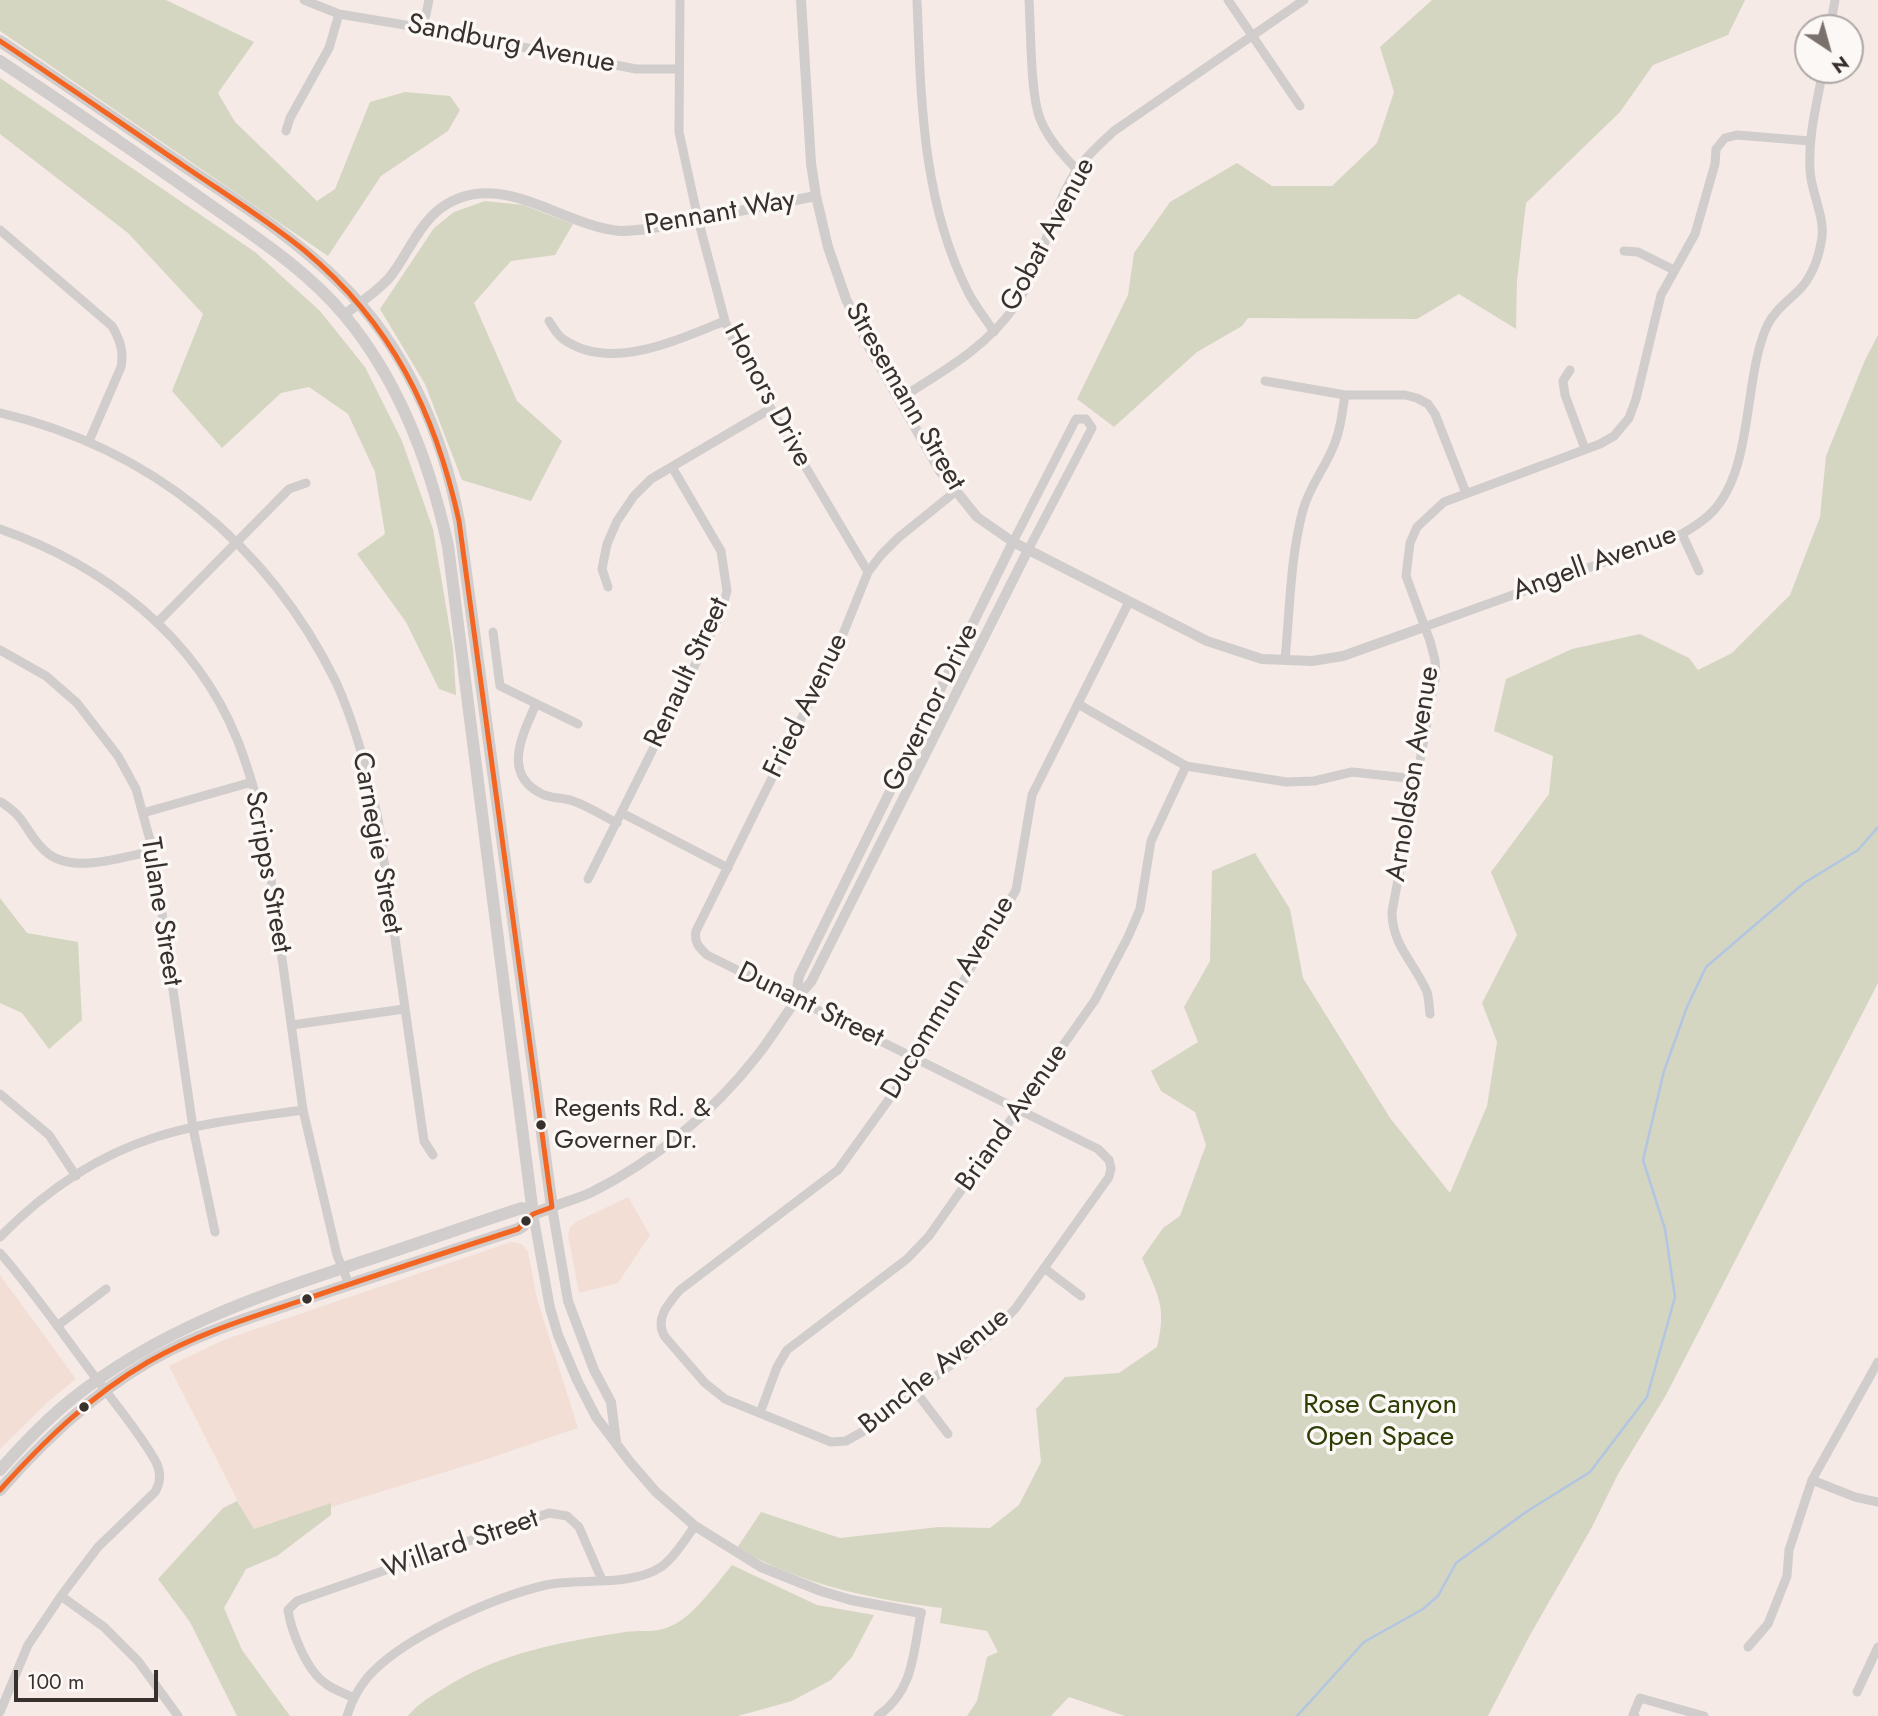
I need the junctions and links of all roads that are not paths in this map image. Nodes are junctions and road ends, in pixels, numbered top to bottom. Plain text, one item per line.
1 (304, 0) edge
2 (429, 0) edge
3 (680, 0) edge
4 (801, 0) edge
5 (916, 0) edge
6 (1029, 0) edge
7 (1228, 0) edge
8 (1304, 0) edge
9 (339, 14) junction
10 (424, 28) junction
11 (1252, 36) junction
12 (0, 41) edge
13 (0, 61) edge
14 (679, 69) junction
15 (1820, 84) edge
16 (1300, 106) dead end
17 (286, 131) dead end
18 (1810, 141) junction
19 (1077, 170) junction
20 (816, 196) junction
21 (698, 219) junction
22 (0, 230) edge
23 (1624, 251) dead end
24 (1674, 270) junction
25 (359, 303) junction
26 (344, 315) junction
27 (550, 321) dead end
28 (725, 321) junction
29 (994, 332) junction
30 (1570, 370) dead end
31 (1265, 381) dead end
32 (1345, 394) junction
33 (899, 399) junction
34 (770, 408) junction
35 (0, 413) edge
36 (89, 441) junction
37 (1585, 449) junction
38 (672, 467) junction
39 (306, 483) dead end
40 (955, 492) junction
41 (1466, 493) junction
42 (0, 529) edge
43 (1682, 534) junction
44 (236, 542) junction
45 (1013, 542) junction
46 (1028, 550) junction
47 (1699, 571) dead end
48 (868, 572) junction
49 (608, 587) dead end
50 (1129, 602) junction
51 (157, 622) junction
52 (1424, 626) junction
53 (493, 632) dead end
54 (0, 650) edge
55 (1285, 659) junction
56 (536, 704) junction
57 (1078, 704) junction
58 (578, 724) dead end
59 (1186, 766) junction
60 (1416, 779) junction
61 (252, 782) junction
62 (1, 802) edge
63 (143, 813) junction
64 (622, 813) junction
65 (617, 823) junction
66 (153, 851) junction
67 (728, 868) junction
68 (588, 879) dead end
69 (698, 947) joint
70 (795, 999) junction
71 (404, 1009) junction
72 (1430, 1014) dead end
73 (292, 1025) junction
74 (918, 1059) junction
75 (0, 1094) edge
76 (1019, 1109) junction
77 (303, 1110) junction
78 (192, 1128) junction
79 (433, 1155) dead end
80 (1109, 1160) joint
81 (76, 1176) junction
82 (552, 1208) junction
83 (533, 1214) junction
84 (215, 1232) dead end
85 (0, 1237) edge
86 (0, 1253) edge
87 (343, 1268) junction
88 (1044, 1268) junction
89 (349, 1284) junction
90 (106, 1289) dead end
91 (1081, 1296) dead end
92 (57, 1326) junction
93 (1878, 1362) edge
94 (97, 1380) junction
95 (106, 1391) junction
96 (916, 1392) junction
97 (760, 1413) junction
98 (948, 1434) dead end
99 (616, 1441) junction
100 (0, 1470) edge
101 (1812, 1480) junction
102 (0, 1490) edge
103 (1878, 1502) edge
104 (695, 1526) junction
105 (603, 1580) junction
106 (61, 1596) junction
107 (921, 1613) joint
108 (1748, 1647) dead end
109 (1878, 1647) edge
110 (1857, 1692) dead end
111 (355, 1698) junction
112 (0, 1712) edge
113 (178, 1716) edge
114 (347, 1716) edge
115 (878, 1716) edge
116 (1635, 1716) edge
117 (1704, 1716) edge

1 - 9 street, Sandburg Avenue
2 - 10 street
3 - 14 street, Honors Drive
4 - 20 street, Stresemann Street
5 - 29 street
6 - 19 street
7 - 11 street
8 - 11 street, Gobat Avenue
9 - 10 street, Sandburg Avenue
9 - 17 street
10 - 14 street, Sandburg Avenue
11 - 16 street
11 - 19 street, Gobat Avenue
12 - 25 main road
13 - 26 main road
14 - 21 street, Honors Drive
15 - 18 street, Angell Avenue
18 - 24 street, Arnoldson Avenue
18 - 43 street, Angell Avenue
19 - 29 street, Gobat Avenue
20 - 21 street, Pennant Way
20 - 33 street, Stresemann Street
21 - 25 street, Pennant Way
21 - 28 street, Honors Drive
22 - 36 street
23 - 24 street
24 - 37 street, Arnoldson Avenue
25 - 26 street, Pennant Way
25 - 82 main road
26 - 83 main road
27 - 28 street
28 - 34 street, Honors Drive
29 - 33 street, Gobat Avenue
30 - 37 street
31 - 32 street
32 - 41 street
32 - 55 street
33 - 40 street, Stresemann Street
34 - 38 street
34 - 48 street, Honors Drive
35 - 36 street, Carnegie Street
36 - 44 street, Carnegie Street
37 - 41 street, Arnoldson Avenue
38 - 49 street
38 - 64 street, Renault Street
39 - 44 street
40 - 45 street, Stresemann Street
40 - 48 street, Fried Avenue
41 - 52 street, Arnoldson Avenue
42 - 51 street, Scripps Street
43 - 47 street
43 - 52 street, Angell Avenue
44 - 51 street
44 - 71 street, Carnegie Street
45 - 46 street, Stresemann Street
45 - 46 street, Governor Drive
45 - 70 street, Governor Drive
46 - 50 street, Stresemann Street
46 - 70 street, Governor Drive
48 - 67 street, Fried Avenue
50 - 55 street, Stresemann Street
50 - 57 street, Ducommun Avenue
51 - 61 street, Scripps Street
52 - 55 street, Stresemann Street
52 - 60 street, Arnoldson Avenue
53 - 56 street
54 - 63 street, Tulane Street
56 - 58 street
56 - 65 street
57 - 59 street
57 - 74 street, Ducommun Avenue
59 - 60 street
59 - 76 street, Briand Avenue
60 - 72 street, Arnoldson Avenue
61 - 63 street
61 - 73 street, Scripps Street
62 - 66 street
63 - 66 street, Tulane Street
64 - 65 street, Renault Street
64 - 67 street
65 - 68 street, Renault Street
66 - 78 street, Tulane Street
67 - 69 street, Fried Avenue
69 - 70 street, Dunant Street
70 - 74 street, Dunant Street
70 - 82 street, Governor Drive
71 - 73 street
71 - 79 street, Carnegie Street
73 - 77 street, Scripps Street
74 - 76 street, Dunant Street
74 - 97 street, Ducommun Avenue
75 - 81 street
76 - 80 street, Dunant Street
76 - 97 street, Briand Avenue
77 - 78 street
77 - 87 street, Scripps Street
78 - 81 street
78 - 84 street, Tulane Street
80 - 88 street, Bunche Avenue
81 - 85 street
82 - 83 main road, Governor Drive
82 - 99 street
83 - 87 main road, Governor Drive
83 - 89 main road, Governor Drive
83 - 99 street
86 - 92 street
87 - 89 street, Scripps Street
87 - 94 main road, Governor Drive
88 - 91 street
88 - 96 street, Bunche Avenue
89 - 95 main road, Governor Drive
90 - 92 street
92 - 94 street
93 - 101 street
94 - 95 street
94 - 100 main road, Governor Drive
95 - 102 main road, Governor Drive
95 - 106 street
96 - 97 street, Bunche Avenue
96 - 98 street
99 - 104 street
101 - 103 street
101 - 108 street
104 - 105 street
104 - 107 street
105 - 111 street
105 - 111 street, Willard Street
106 - 112 street
106 - 113 street
107 - 115 street
109 - 110 street
111 - 114 street
116 - 117 street

